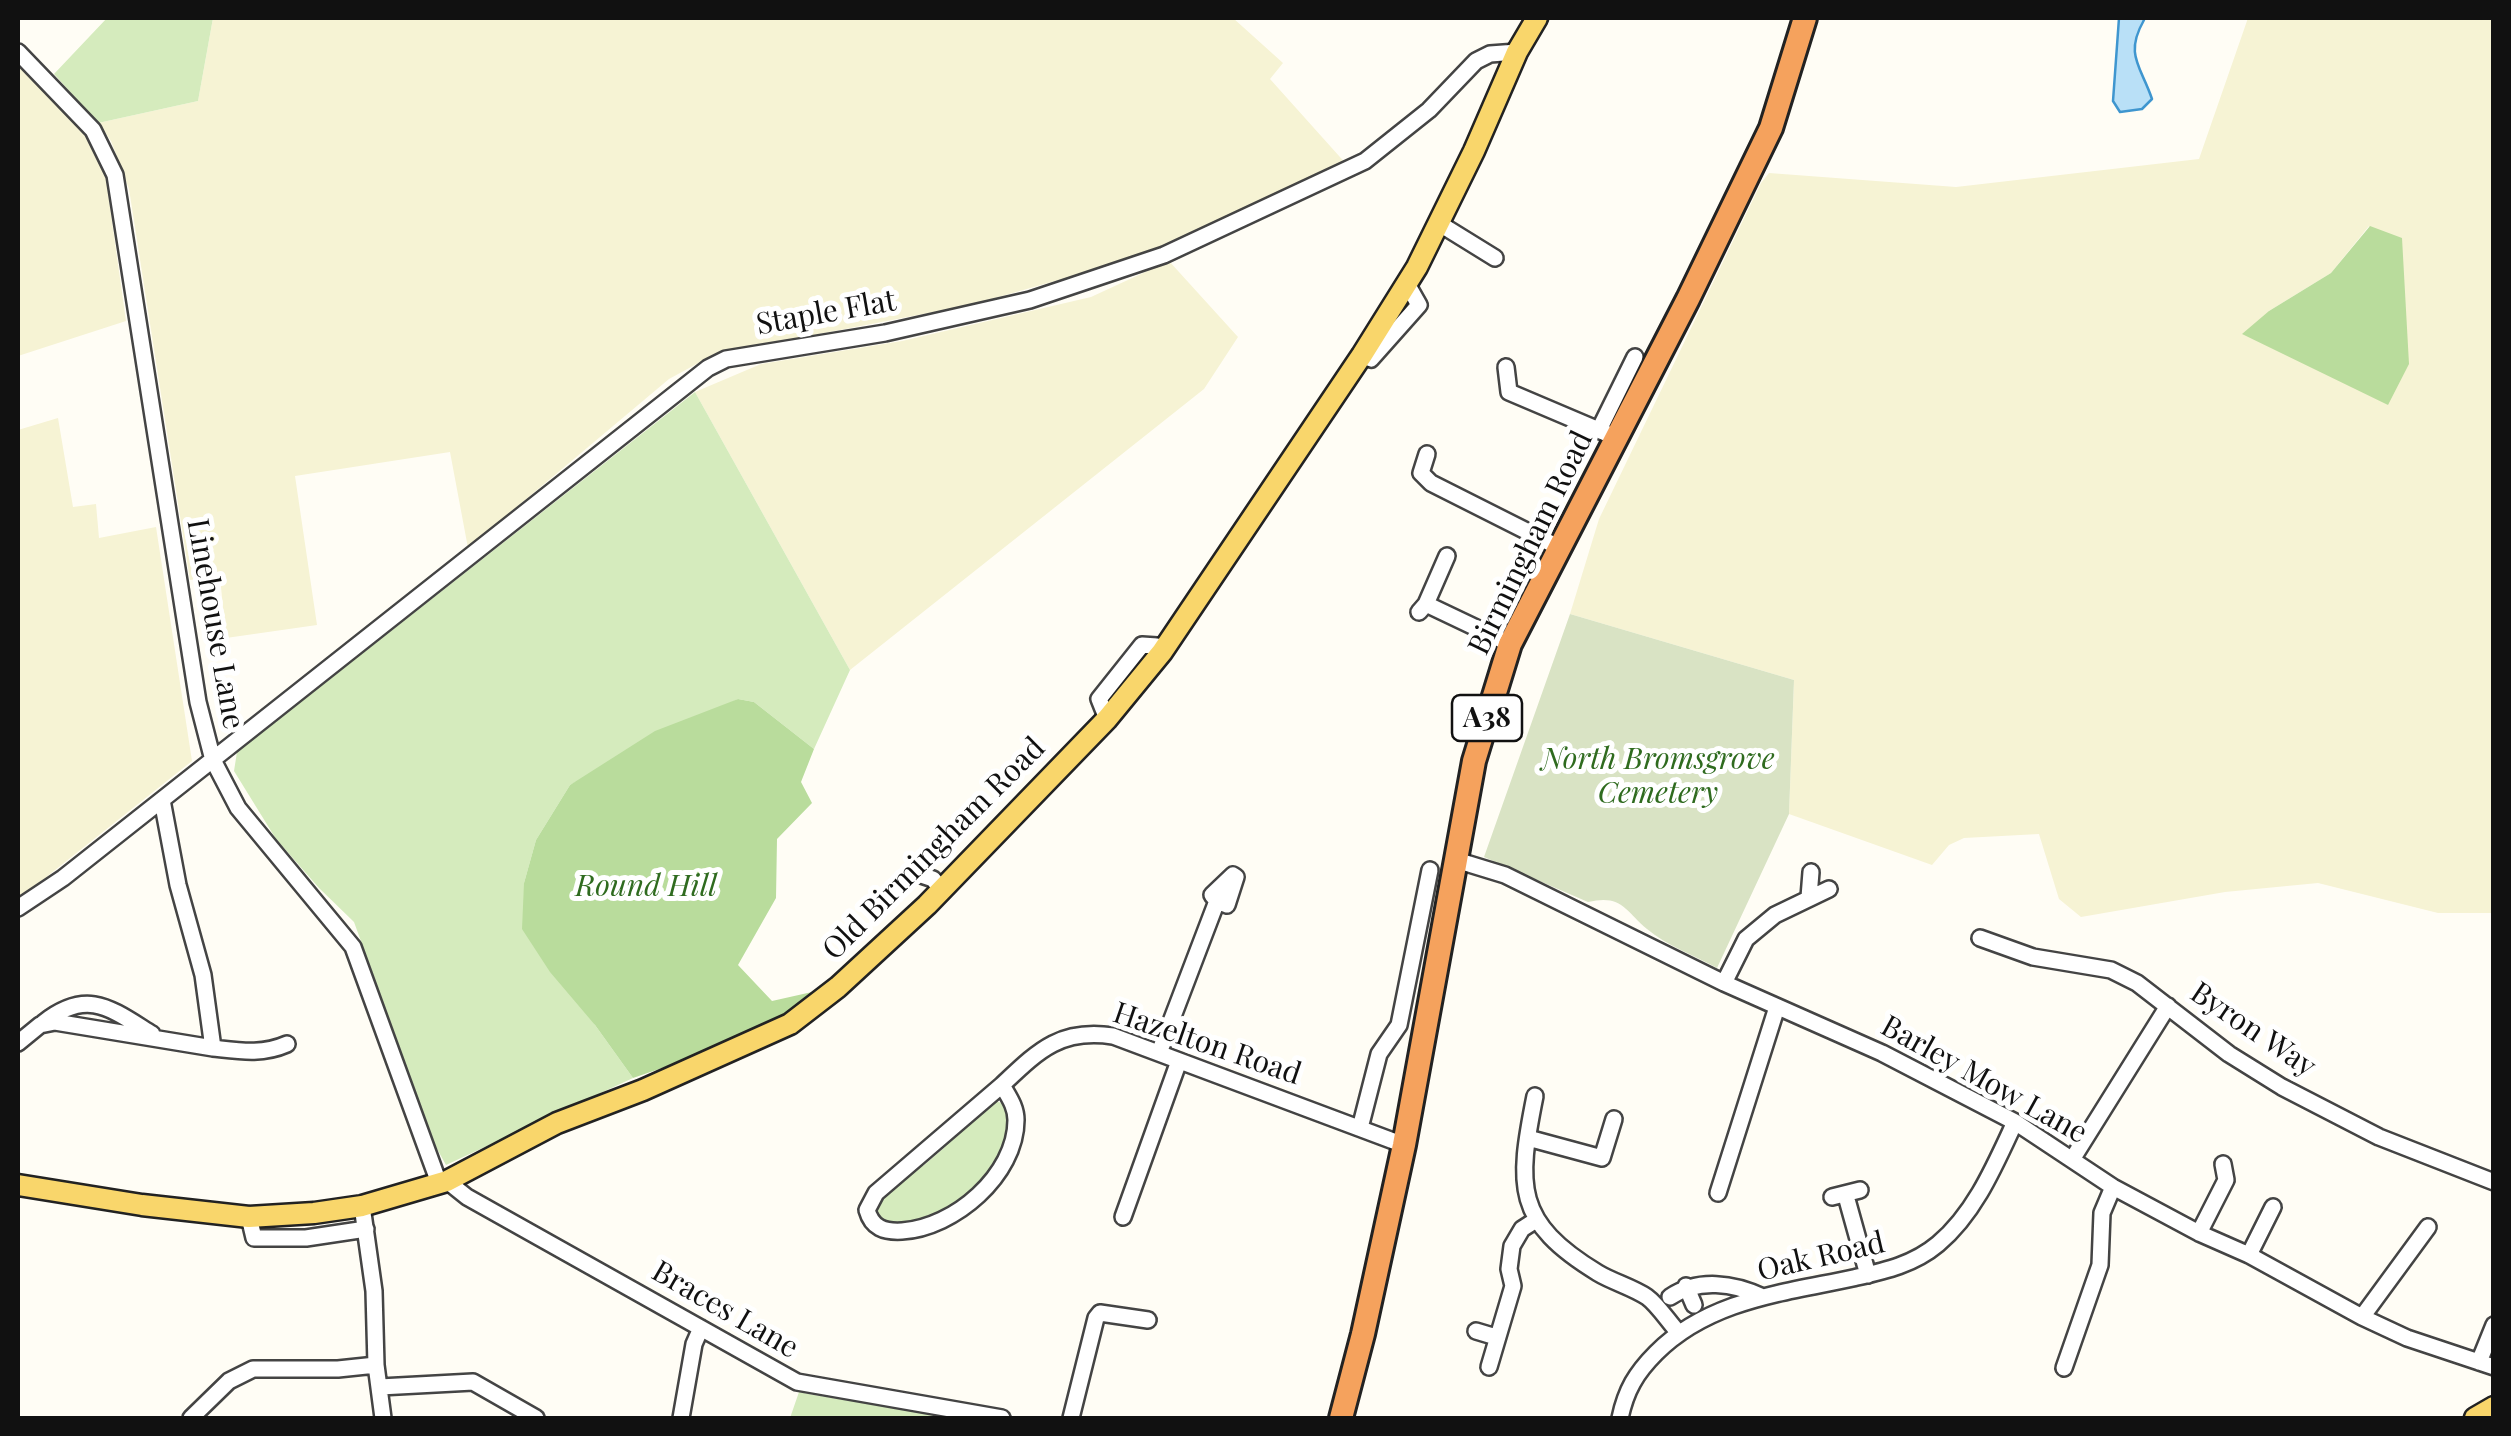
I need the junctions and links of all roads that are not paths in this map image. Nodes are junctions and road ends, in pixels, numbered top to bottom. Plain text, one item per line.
1 (1537, 18) edge
2 (1805, 18) edge
3 (18, 52) edge
4 (1517, 52) junction
5 (1440, 224) junction
6 (1495, 258) dead end
7 (1635, 358) dead end
8 (1506, 367) dead end
9 (1607, 433) junction
10 (1428, 454) dead end
11 (1560, 548) junction
12 (1447, 556) dead end
13 (1510, 644) junction
14 (213, 760) junction
15 (162, 800) junction
16 (1456, 860) junction
17 (1430, 870) dead end
18 (1812, 872) dead end
19 (942, 889) junction
20 (1829, 890) dead end
21 (1809, 897) junction
22 (887, 899) dead end
23 (1217, 901) dead end
24 (18, 908) edge
25 (1980, 938) dead end
26 (1724, 982) junction
27 (2168, 1006) junction
28 (1778, 1007) junction
29 (40, 1025) junction
30 (163, 1041) junction
31 (18, 1043) edge
32 (288, 1044) dead end
33 (213, 1048) junction
34 (1159, 1052) junction
35 (1179, 1061) junction
36 (1002, 1085) junction
37 (1535, 1096) dead end
38 (1614, 1119) dead end
39 (2015, 1122) junction
40 (1360, 1128) junction
41 (1528, 1138) junction
42 (1404, 1144) junction
43 (2073, 1158) junction
44 (2223, 1164) dead end
45 (443, 1182) junction
46 (2494, 1182) edge
47 (18, 1185) edge
48 (2113, 1186) junction
49 (1718, 1193) dead end
50 (1846, 1194) dead end
51 (362, 1206) junction
52 (2273, 1207) dead end
53 (249, 1217) junction
54 (1122, 1217) dead end
55 (1536, 1220) junction
56 (2428, 1227) dead end
57 (366, 1228) junction
58 (2199, 1233) junction
59 (2249, 1254) junction
60 (1868, 1274) junction
61 (1686, 1286) junction
62 (1670, 1296) dead end
63 (1763, 1298) junction
64 (1694, 1305) dead end
65 (2362, 1317) junction
66 (1148, 1320) dead end
67 (2494, 1325) edge
68 (701, 1328) junction
69 (1476, 1331) dead end
70 (1678, 1332) junction
71 (1496, 1337) junction
72 (2486, 1364) edge
73 (376, 1365) junction
74 (1489, 1368) dead end
75 (2064, 1368) dead end
76 (380, 1387) junction
77 (2494, 1408) edge
78 (191, 1418) edge
79 (383, 1418) edge
80 (536, 1418) edge
81 (681, 1418) edge
82 (1002, 1418) edge
83 (1071, 1418) edge
84 (1341, 1418) edge
85 (1620, 1418) edge
86 (2474, 1418) edge

1 - 4 main road, Old Birmingham Road
2 - 9 highway, Birmingham Road / A38
3 - 14 street, Linehouse Lane
4 - 5 main road, Old Birmingham Road
4 - 14 street, Staple Flat
5 - 6 street
5 - 19 main road, Old Birmingham Road
7 - 9 street
8 - 9 street
9 - 11 highway, Birmingham Road / A38
10 - 11 street
11 - 13 highway, Birmingham Road / A38
12 - 13 street
13 - 16 highway, Birmingham Road / A38
14 - 15 street, Staple Flat
14 - 45 street, Linehouse Lane
15 - 24 street, Staple Flat
15 - 33 street
16 - 26 street, Barley Mow Lane
16 - 42 highway, Birmingham Road / A38
17 - 40 street
18 - 21 street
19 - 22 street
19 - 45 main road, Old Birmingham Road
20 - 21 street
21 - 26 street
23 - 34 street
25 - 27 street, Byron Way
26 - 28 street, Barley Mow Lane
27 - 43 street
27 - 46 street, Byron Way
28 - 39 street, Barley Mow Lane
28 - 49 street
29 - 30 street
29 - 30 street
29 - 31 street
30 - 33 street
32 - 33 street
34 - 35 street, Hazelton Road
34 - 36 street, Hazelton Road
35 - 40 street, Hazelton Road
35 - 54 street
36 - 36 street, Hazelton Road
37 - 41 street
38 - 41 street
39 - 43 street, Barley Mow Lane
39 - 60 street, Oak Road
40 - 42 street, Hazelton Road
41 - 55 street
42 - 84 highway, Birmingham Road / A38
43 - 48 street, Barley Mow Lane
44 - 58 street
45 - 51 main road, Old Birmingham Road
45 - 68 street, Braces Lane
47 - 53 main road, Old Birmingham Road
48 - 58 street, Barley Mow Lane
48 - 75 street
50 - 60 street
51 - 53 main road, Old Birmingham Road
51 - 57 street
52 - 59 street
53 - 57 street
55 - 70 street
55 - 71 street
56 - 65 street
57 - 73 street
58 - 59 street, Barley Mow Lane
59 - 65 street, Barley Mow Lane
60 - 63 street, Oak Road
61 - 62 street
61 - 63 street
61 - 64 street
63 - 70 street, Oak Road
65 - 72 street, Barley Mow Lane
66 - 83 street
67 - 72 street
68 - 81 street
68 - 82 street, Braces Lane
69 - 71 street
70 - 85 street, Oak Road
71 - 74 street
73 - 76 street
73 - 78 street
76 - 79 street
76 - 80 street
77 - 86 main road

